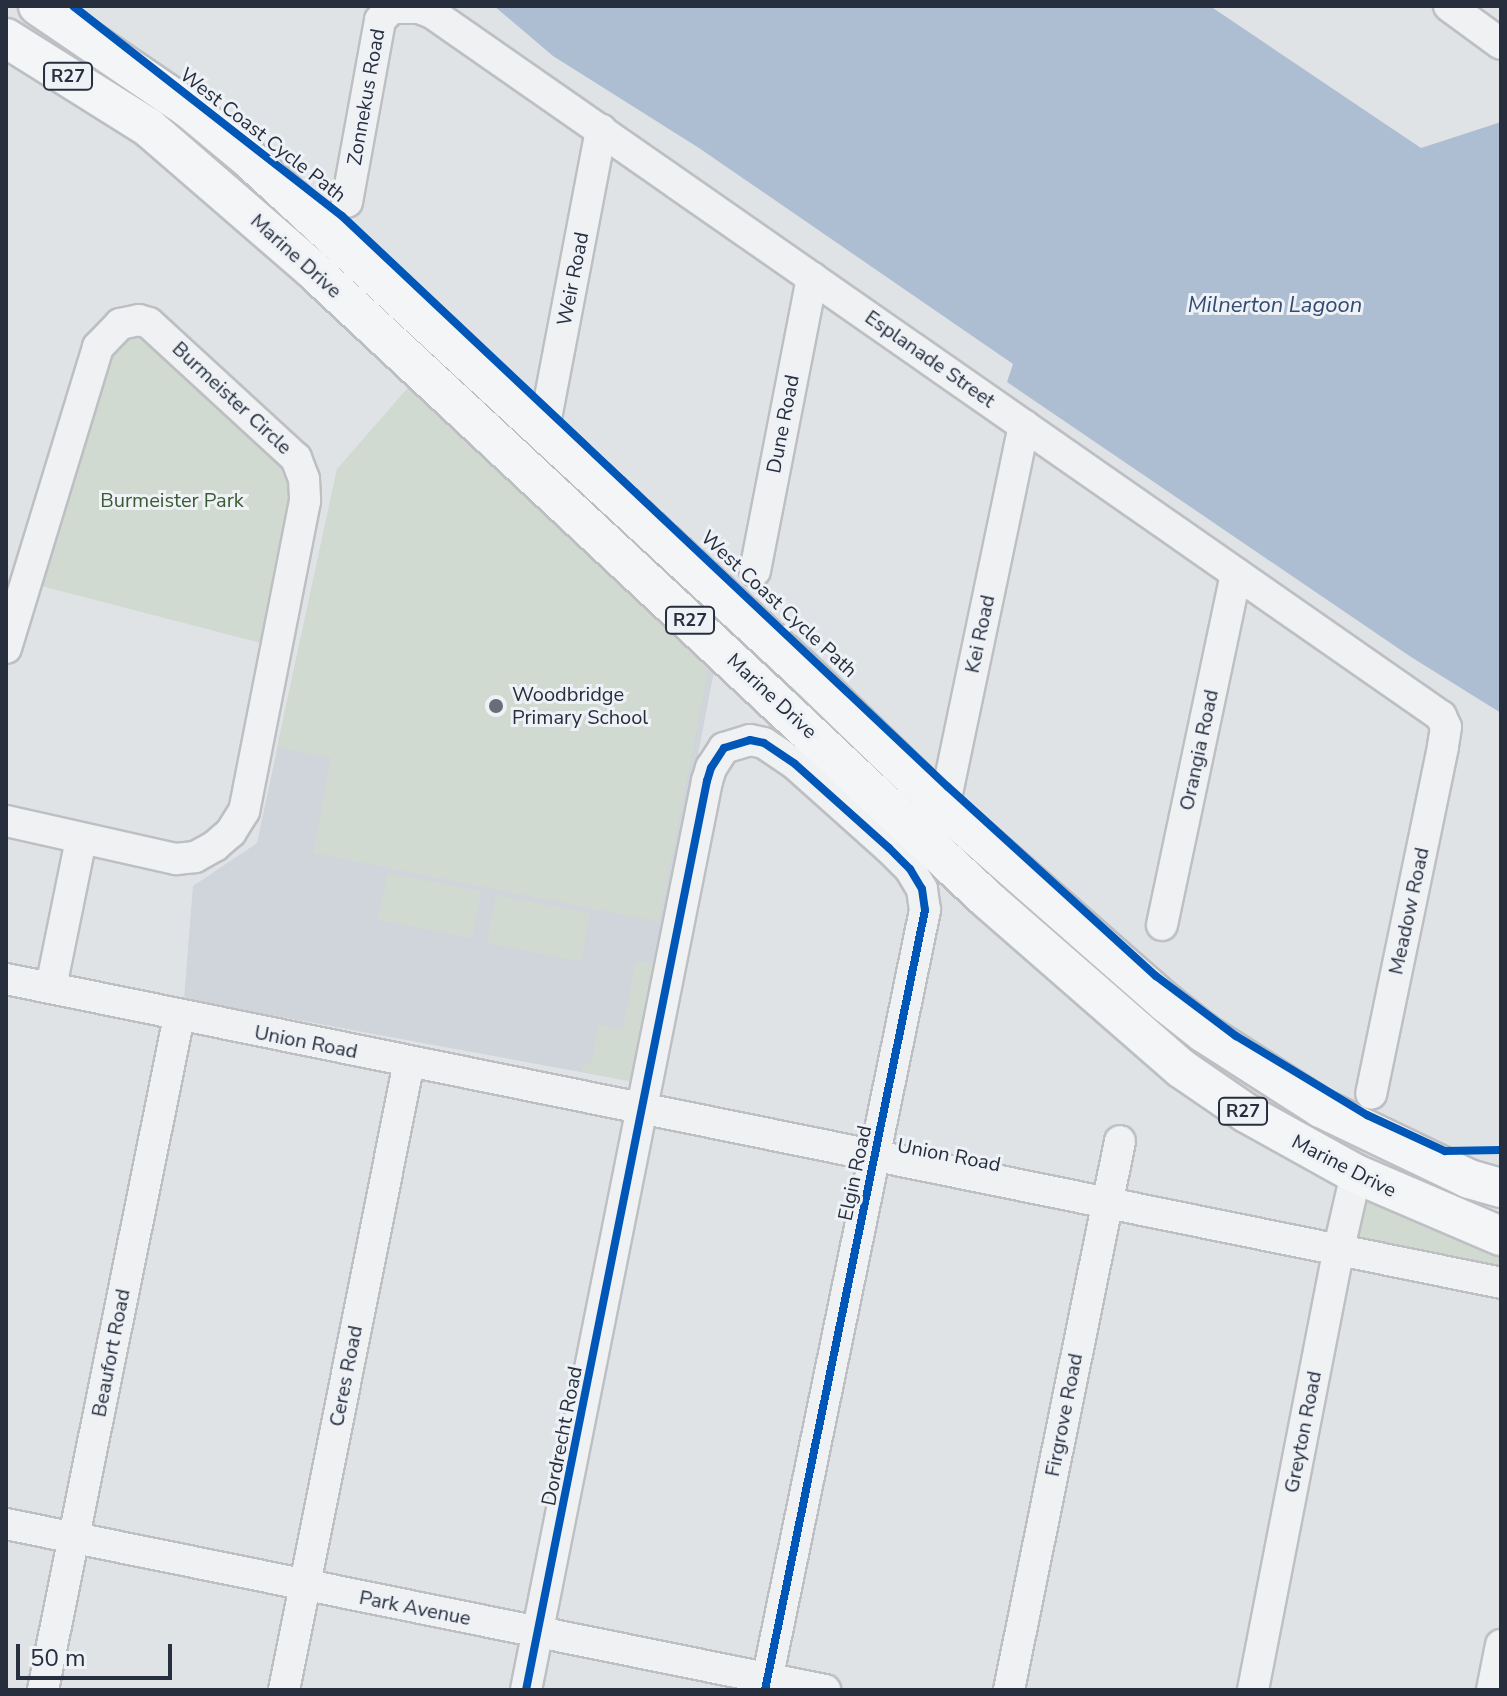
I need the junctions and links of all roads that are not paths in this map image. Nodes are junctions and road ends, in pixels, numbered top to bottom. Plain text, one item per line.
1 (38, 6) edge
2 (1449, 6) edge
3 (404, 7) edge
4 (6, 38) edge
5 (1501, 44) edge
6 (601, 129) junction
7 (347, 202) dead end
8 (812, 277) junction
9 (1024, 425) junction
10 (544, 429) junction
11 (755, 571) dead end
12 (1236, 574) junction
13 (6, 648) edge
14 (1446, 727) joint
15 (750, 740) joint
16 (6, 821) edge
17 (934, 824) junction
18 (81, 840) junction
19 (1162, 925) dead end
20 (6, 979) edge
21 (51, 987) junction
22 (179, 1017) junction
23 (409, 1062) junction
24 (1371, 1094) dead end
25 (644, 1110) junction
26 (1120, 1141) dead end
27 (874, 1157) junction
28 (1356, 1174) junction
29 (1501, 1188) edge
30 (1107, 1203) junction
31 (1501, 1236) edge
32 (1339, 1248) junction
33 (1501, 1283) edge
34 (6, 1524) edge
35 (74, 1537) junction
36 (304, 1587) junction
37 (538, 1632) junction
38 (1501, 1645) edge
39 (766, 1684) edge
40 (43, 1690) edge
41 (284, 1690) edge
42 (526, 1690) edge
43 (825, 1690) edge
44 (1009, 1690) edge
45 (1253, 1690) edge
46 (1492, 1690) edge

1 - 10 main road, Marine Drive / R27
2 - 5 street
3 - 6 street, Esplanade Street
3 - 7 street, Zonnekus Road
4 - 17 main road, Marine Drive / R27
6 - 8 street, Esplanade Street
6 - 10 street, Weir Road
8 - 9 street, Esplanade Street
8 - 11 street, Dune Road
9 - 12 street, Esplanade Street
9 - 17 street, Kei Road
10 - 17 main road, Marine Drive / R27
12 - 14 street, Esplanade Street
12 - 19 street, Orangia Road
13 - 18 street, Burmeister Circle
14 - 24 street, Meadow Road
15 - 25 street, Dordrecht Road
15 - 27 street, Elgin Road
16 - 18 street, Burmeister Circle
17 - 28 main road, Marine Drive / R27
17 - 29 main road, Marine Drive / R27
18 - 21 street
20 - 21 street, Union Road
21 - 22 street, Union Road
22 - 23 street, Union Road
22 - 35 street, Beaufort Road
23 - 25 street, Union Road
23 - 36 street, Ceres Road
25 - 27 street, Union Road
25 - 37 street, Dordrecht Road
26 - 30 street, Firgrove Road
27 - 30 street, Union Road
27 - 39 street, Elgin Road
28 - 31 main road, Marine Drive / R27
28 - 32 street, Greyton Road
30 - 32 street, Union Road
30 - 44 street, Firgrove Road
32 - 33 street, Union Road
32 - 45 street, Greyton Road
34 - 35 street, Park Avenue
35 - 36 street, Park Avenue
35 - 40 street, Beaufort Road
36 - 37 street, Park Avenue
36 - 41 street, Ceres Road
37 - 39 street, Park Avenue
37 - 42 street, Dordrecht Road
38 - 46 street
39 - 43 street, Park Avenue

